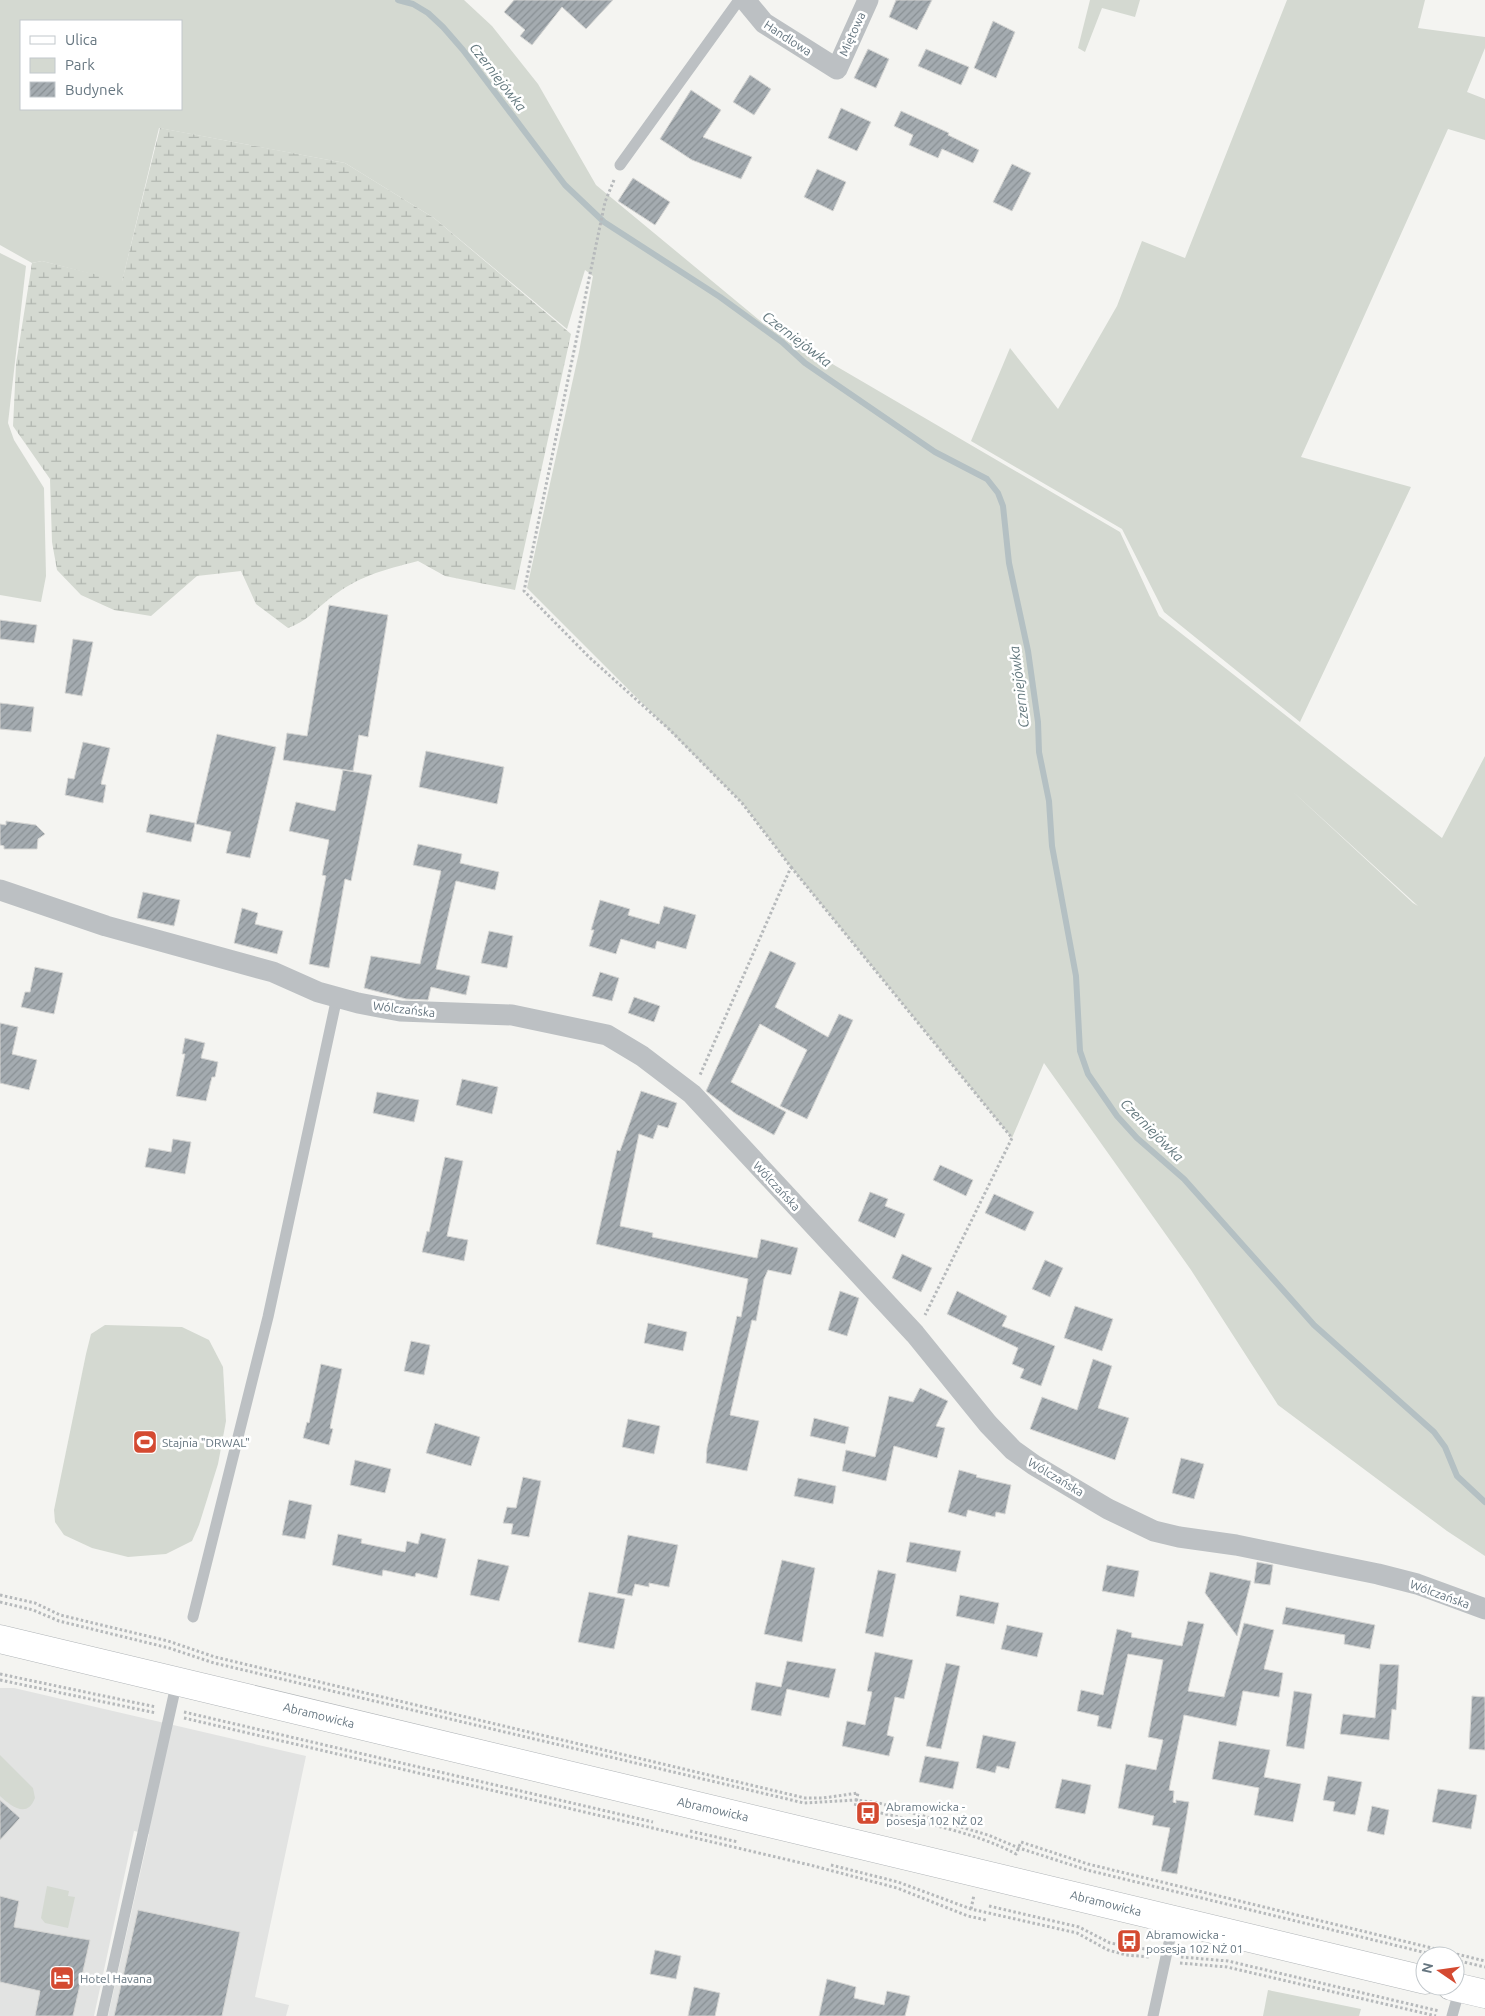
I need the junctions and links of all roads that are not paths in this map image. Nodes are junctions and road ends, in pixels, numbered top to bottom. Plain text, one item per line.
1 (739, 0) edge
2 (745, 0) edge
3 (868, 0) edge
4 (837, 69) joint
5 (620, 165) road end
6 (0, 890) edge
7 (337, 997) junction
8 (1485, 1609) edge
9 (193, 1617) dead end
10 (0, 1639) edge
11 (177, 1681) junction
12 (1174, 1920) junction
13 (1415, 1978) edge
14 (102, 2016) edge
15 (1153, 2016) edge

1 - 5 lane
2 - 4 street, Handlowa
3 - 4 street, Miętowa
6 - 7 street, Wólczańska
7 - 8 street, Wólczańska
7 - 9 lane
10 - 11 main road, Abramowicka
11 - 12 main road, Abramowicka
11 - 14 lane
12 - 13 main road, Abramowicka
12 - 15 lane

